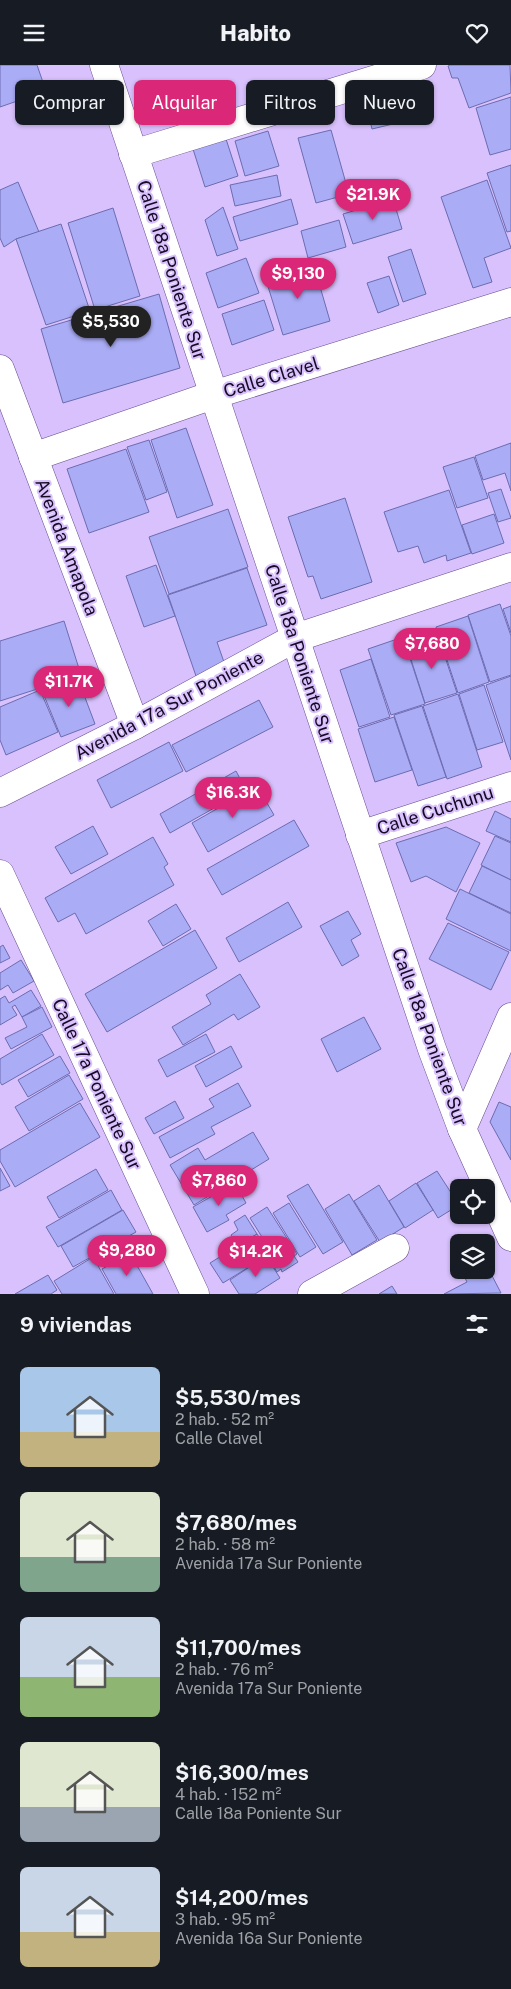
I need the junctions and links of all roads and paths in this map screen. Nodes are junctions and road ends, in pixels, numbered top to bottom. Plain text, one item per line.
1 (104, 65) edge
2 (422, 65) edge
3 (133, 154) junction
4 (511, 302) edge
5 (0, 369) edge
6 (213, 395) junction
7 (33, 457) junction
8 (511, 567) edge
9 (294, 638) junction
10 (135, 725) junction
11 (511, 786) edge
12 (0, 793) edge
13 (360, 835) junction
14 (0, 874) edge
15 (511, 1017) edge
16 (462, 1129) junction
17 (511, 1237) edge
18 (395, 1248) dead end
19 (195, 1294) edge
20 (312, 1294) edge

1 - 3 street, Calle 18a Poniente Sur
2 - 3 street
3 - 6 street, Calle 18a Poniente Sur
4 - 6 street, Calle Clavel
5 - 7 street, Avenida Amapola
6 - 7 street, Calle Clavel
6 - 9 street, Calle 18a Poniente Sur
7 - 10 street, Avenida Amapola
8 - 9 street, Avenida 17a Sur Poniente
9 - 10 street, Avenida 17a Sur Poniente
9 - 13 street, Calle 18a Poniente Sur
10 - 12 street, Avenida 17a Sur Poniente
11 - 13 street, Calle Cuchunu
13 - 16 street, Calle 18a Poniente Sur
14 - 19 street, Calle 17a Poniente Sur
15 - 16 street
16 - 17 street, Calle 18a Poniente Sur
18 - 20 street

